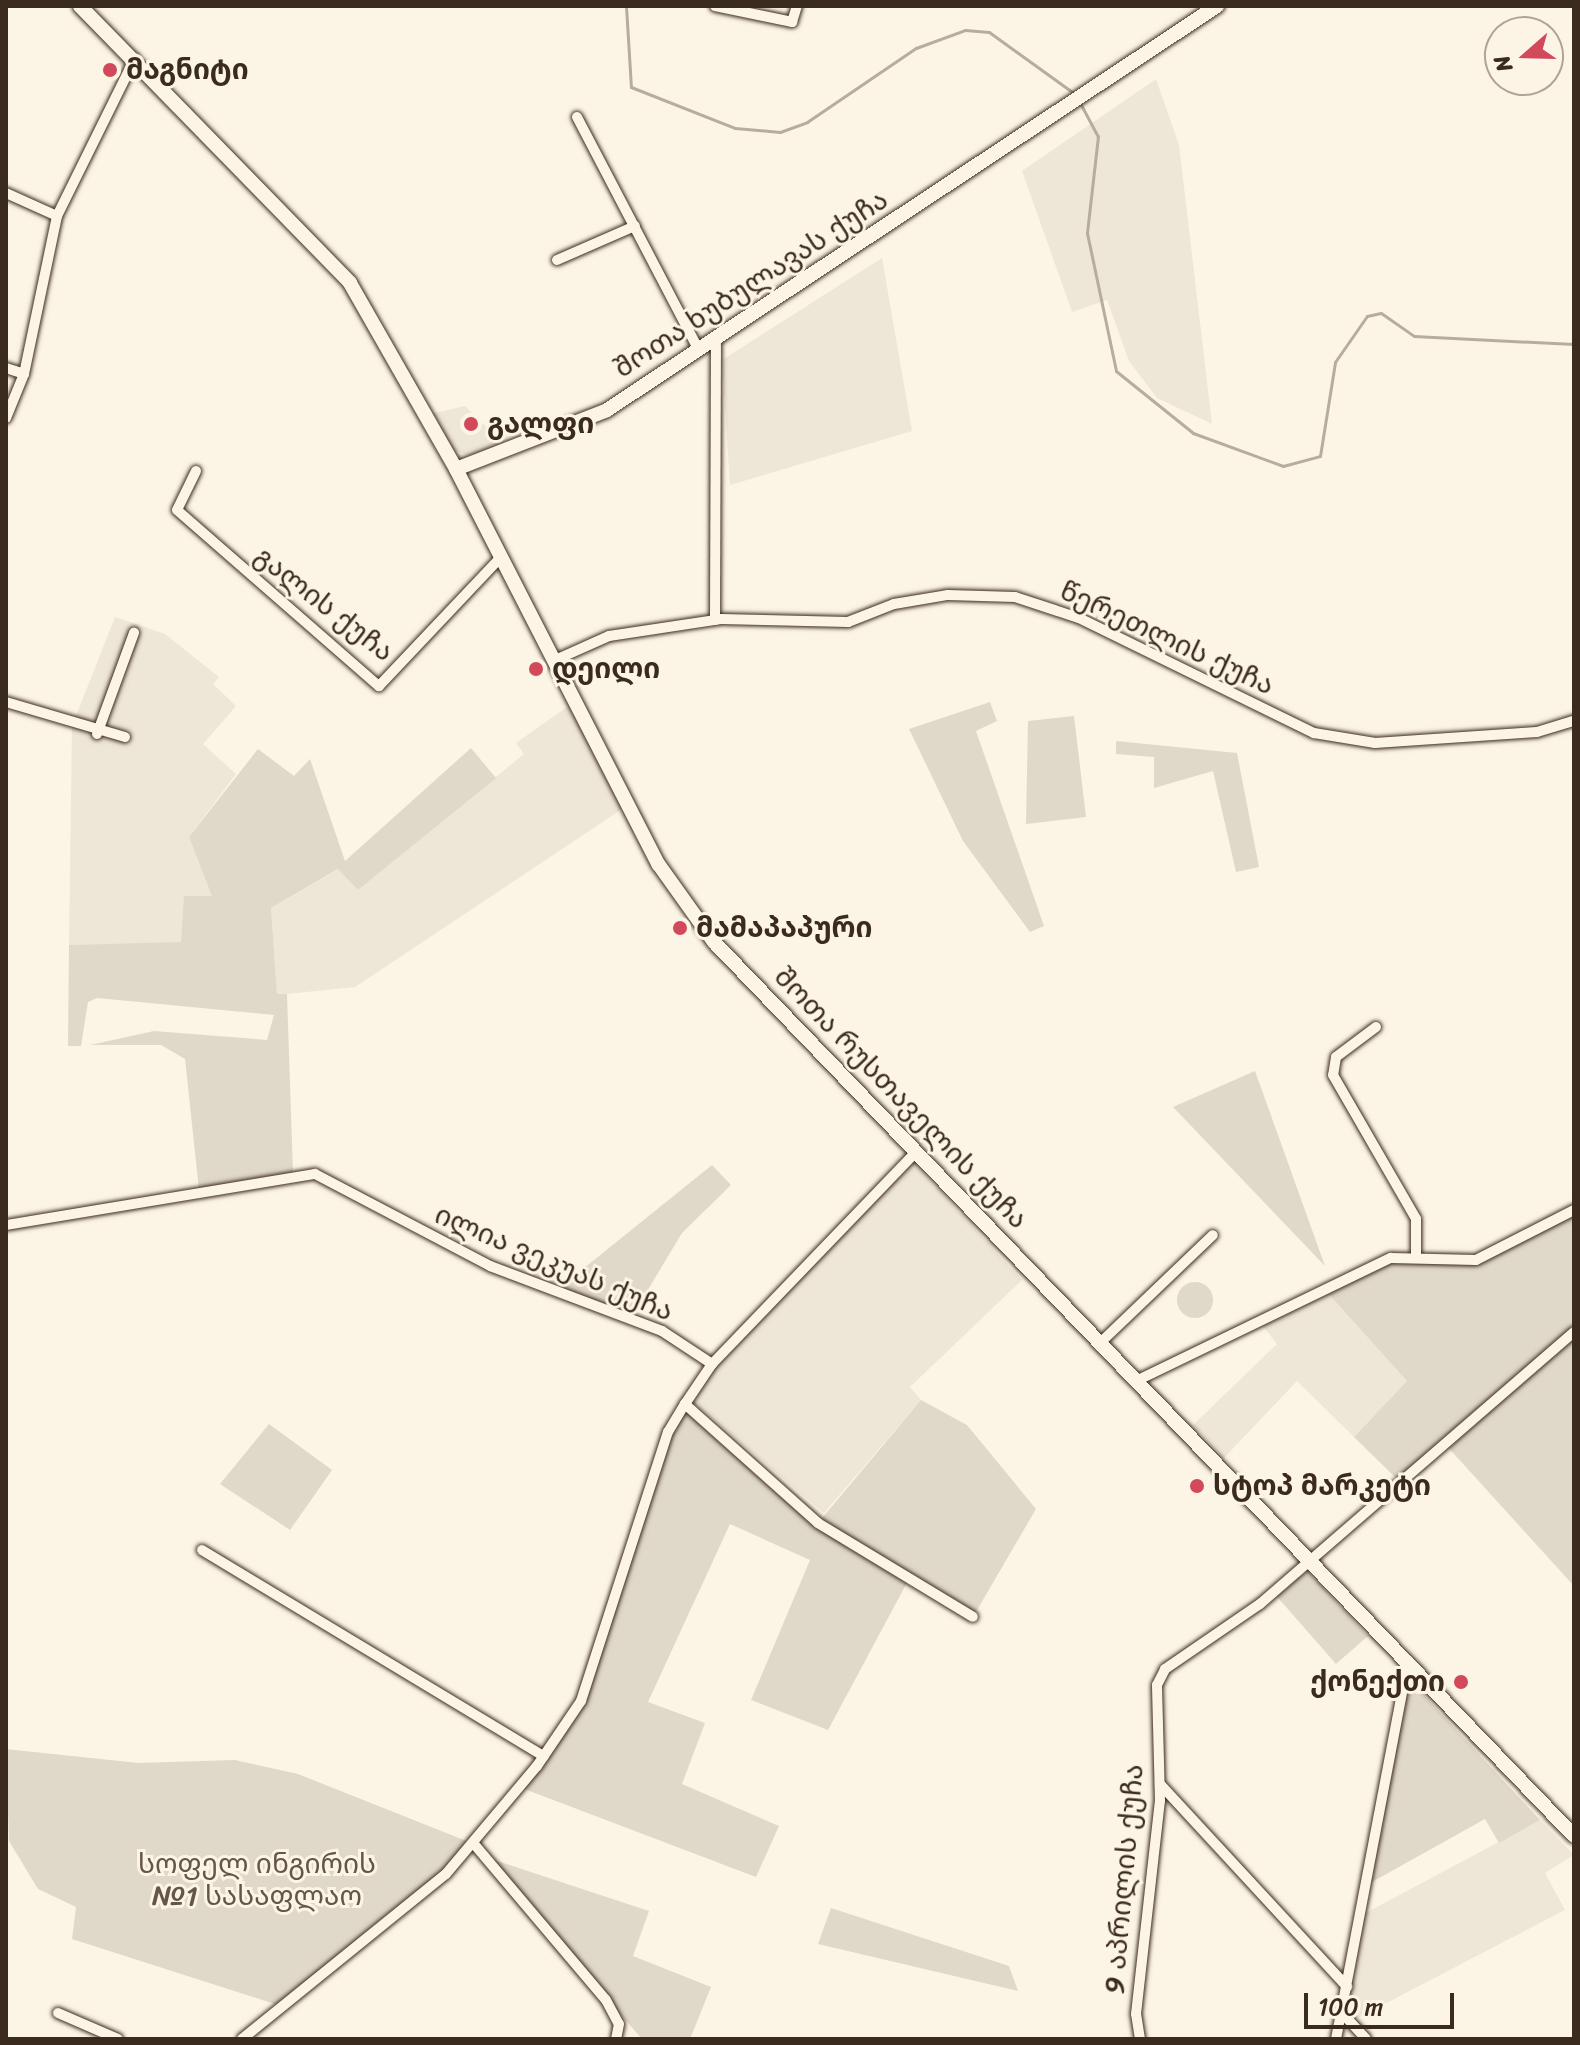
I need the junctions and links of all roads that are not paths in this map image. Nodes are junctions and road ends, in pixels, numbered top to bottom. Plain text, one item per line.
1 (80, 6) edge
2 (715, 6) edge
3 (797, 6) edge
4 (1217, 6) edge
5 (135, 58) junction
6 (577, 117) dead end
7 (6, 193) edge
8 (57, 216) junction
9 (635, 226) junction
10 (557, 260) dead end
11 (716, 339) junction
12 (699, 350) junction
13 (6, 368) edge
14 (24, 374) junction
15 (6, 418) edge
16 (456, 469) junction
17 (196, 471) dead end
18 (500, 558) junction
19 (715, 620) junction
20 (134, 633) dead end
21 (553, 661) junction
22 (6, 702) edge
23 (1574, 721) edge
24 (97, 734) junction
25 (125, 737) dead end
26 (1376, 1027) dead end
27 (916, 1152) junction
28 (1574, 1210) edge
29 (6, 1225) edge
30 (1213, 1235) dead end
31 (1416, 1254) junction
32 (1574, 1332) edge
33 (1100, 1343) junction
34 (712, 1364) junction
35 (1136, 1381) junction
36 (685, 1404) junction
37 (202, 1550) dead end
38 (1311, 1558) junction
39 (973, 1617) dead end
40 (1409, 1659) junction
41 (544, 1756) junction
42 (1160, 1784) junction
43 (1574, 1836) edge
44 (474, 1844) junction
45 (1347, 1987) junction
46 (58, 2013) dead end
47 (1342, 2013) junction
48 (118, 2039) edge
49 (242, 2039) edge
50 (616, 2039) edge
51 (1140, 2039) edge
52 (1336, 2039) edge
53 (1366, 2039) edge

1 - 5 main road, შოთა რუსთაველის ქუჩა
2 - 3 street
4 - 11 main road, შოთა ხუბულავას ქუჩა
5 - 8 street
5 - 16 main road, შოთა რუსთაველის ქუჩა
6 - 9 street
7 - 8 street
8 - 14 street
9 - 10 street
9 - 12 street
11 - 12 main road, შოთა ხუბულავას ქუჩა
11 - 19 street
12 - 16 main road, შოთა ხუბულავას ქუჩა
13 - 14 street
14 - 15 street
16 - 18 main road, შოთა რუსთაველის ქუჩა
17 - 18 street, გალის ქუჩა
18 - 21 main road, შოთა რუსთაველის ქუჩა
19 - 21 street, წერეთლის ქუჩა
19 - 23 street, წერეთლის ქუჩა
20 - 24 street
21 - 27 main road, შოთა რუსთაველის ქუჩა
22 - 24 street
24 - 25 street
26 - 31 street
27 - 33 main road, შოთა რუსთაველის ქუჩა
27 - 34 street
28 - 31 street
29 - 34 street, ილია ვეკუას ქუჩა
30 - 33 street
31 - 35 street
32 - 38 street, 9 აპრილის ქუჩა
33 - 35 main road, შოთა რუსთაველის ქუჩა
34 - 36 street
35 - 38 main road, შოთა რუსთაველის ქუჩა
36 - 39 street
36 - 41 street
37 - 41 street
38 - 40 main road, შოთა რუსთაველის ქუჩა
38 - 42 street, 9 აპრილის ქუჩა
40 - 43 main road, შოთა რუსთაველის ქუჩა
40 - 45 street
41 - 44 street
42 - 45 street
42 - 51 street, 9 აპრილის ქუჩა
44 - 49 street
44 - 50 street
45 - 47 street
46 - 48 street
47 - 52 street
47 - 53 street

